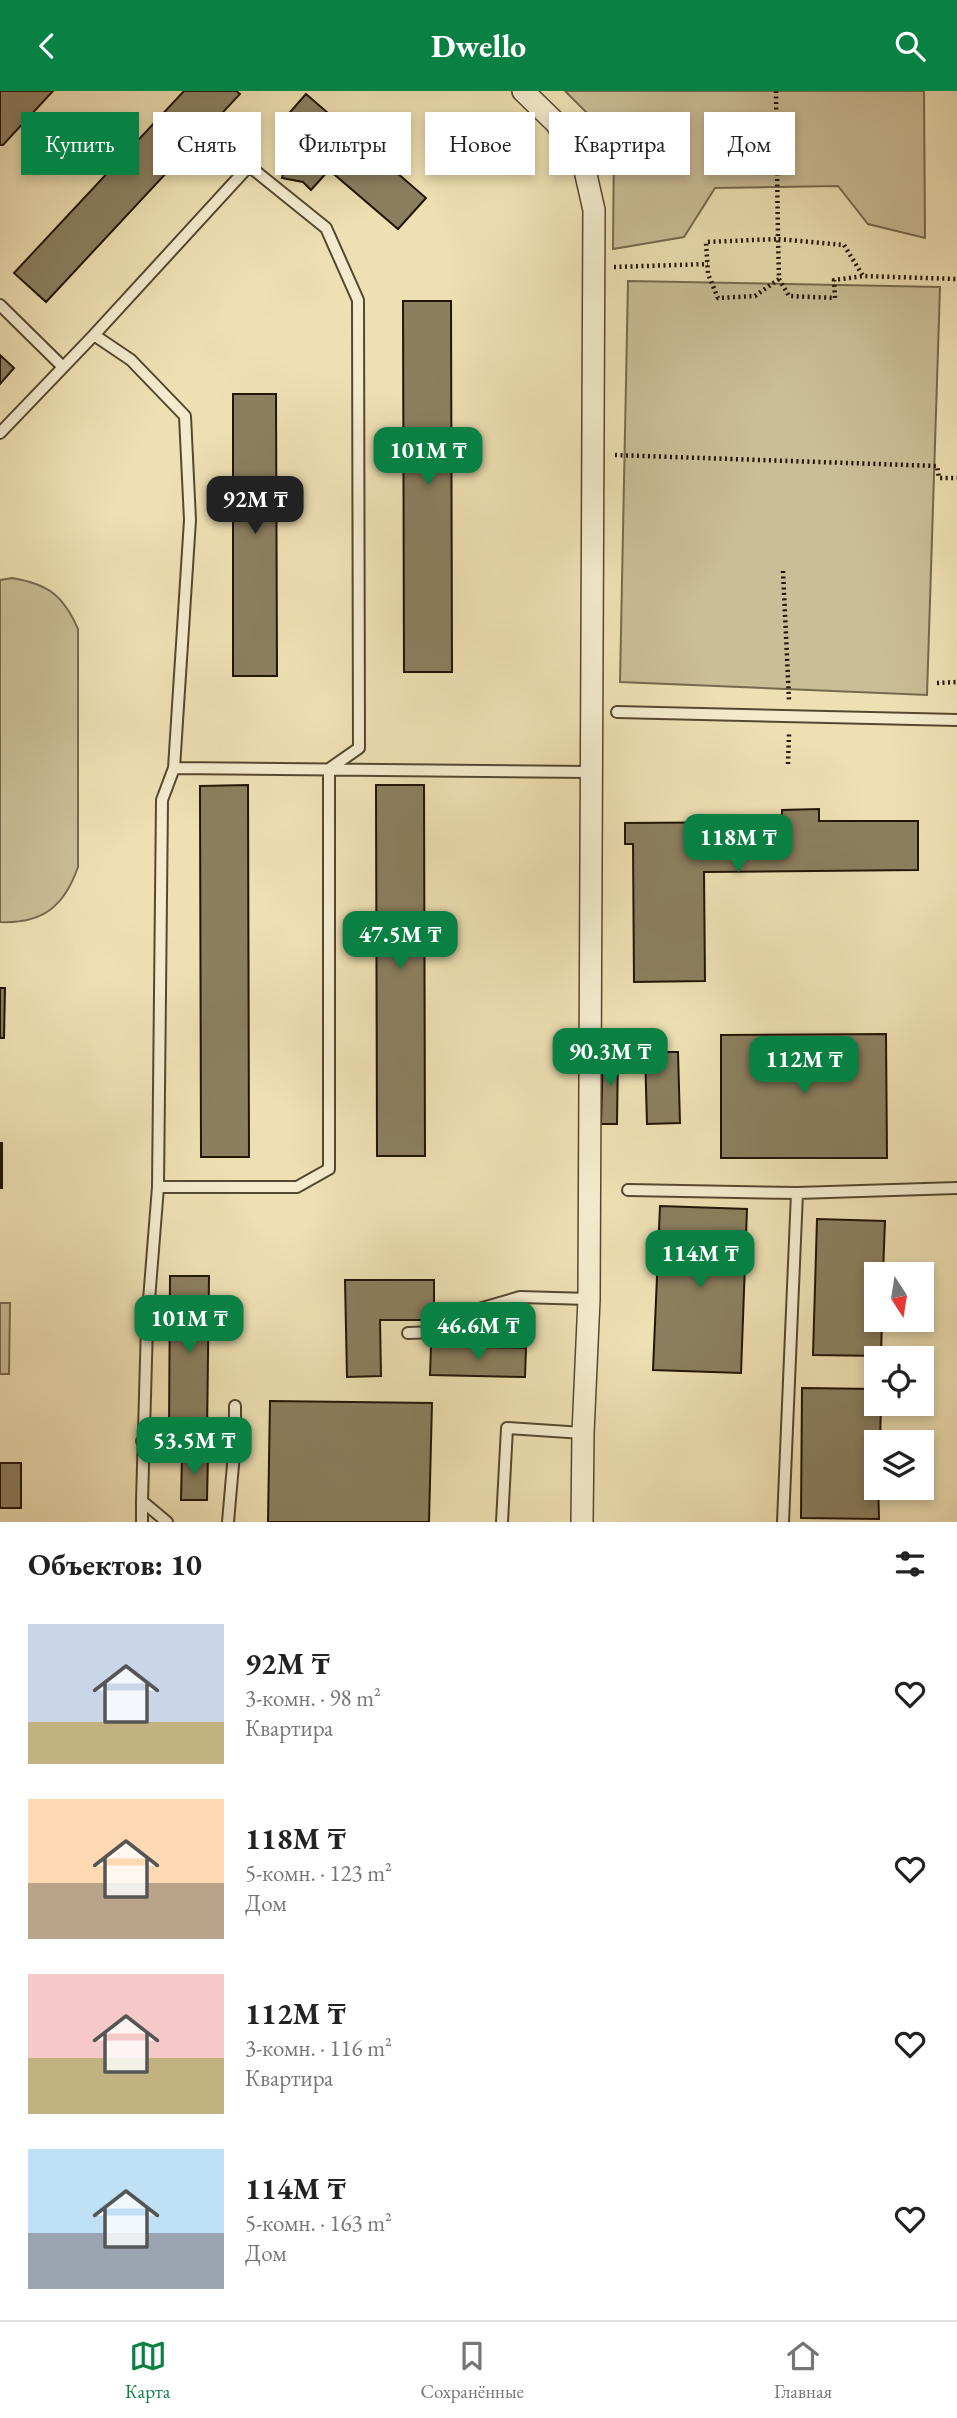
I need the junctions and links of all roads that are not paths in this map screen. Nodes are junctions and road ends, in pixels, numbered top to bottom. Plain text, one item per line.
1 (523, 91) edge
2 (0, 305) edge
3 (94, 335) junction
4 (63, 367) junction
5 (0, 433) edge
6 (617, 712) dead end
7 (957, 720) edge
8 (174, 768) junction
9 (329, 769) junction
10 (590, 772) junction
11 (158, 1187) junction
12 (957, 1188) edge
13 (628, 1190) dead end
14 (797, 1193) junction
15 (589, 1299) junction
16 (408, 1333) dead end
17 (235, 1406) dead end
18 (583, 1433) junction
19 (142, 1441) junction
20 (235, 1442) junction
21 (142, 1501) junction
22 (142, 1522) edge
23 (167, 1522) edge
24 (228, 1522) edge
25 (502, 1522) edge
26 (582, 1522) edge
27 (783, 1522) edge

1 - 10 street
2 - 4 lane
3 - 4 lane
3 - 8 lane
3 - 9 lane
4 - 5 lane
6 - 7 lane
8 - 9 lane
8 - 11 lane
9 - 10 lane
9 - 11 lane
10 - 15 street
11 - 19 lane
12 - 14 lane
13 - 14 lane
14 - 27 lane
15 - 16 lane
15 - 18 street
17 - 20 lane
18 - 25 lane
18 - 26 street
19 - 20 lane
19 - 21 lane
20 - 24 lane
21 - 22 lane
21 - 23 lane

